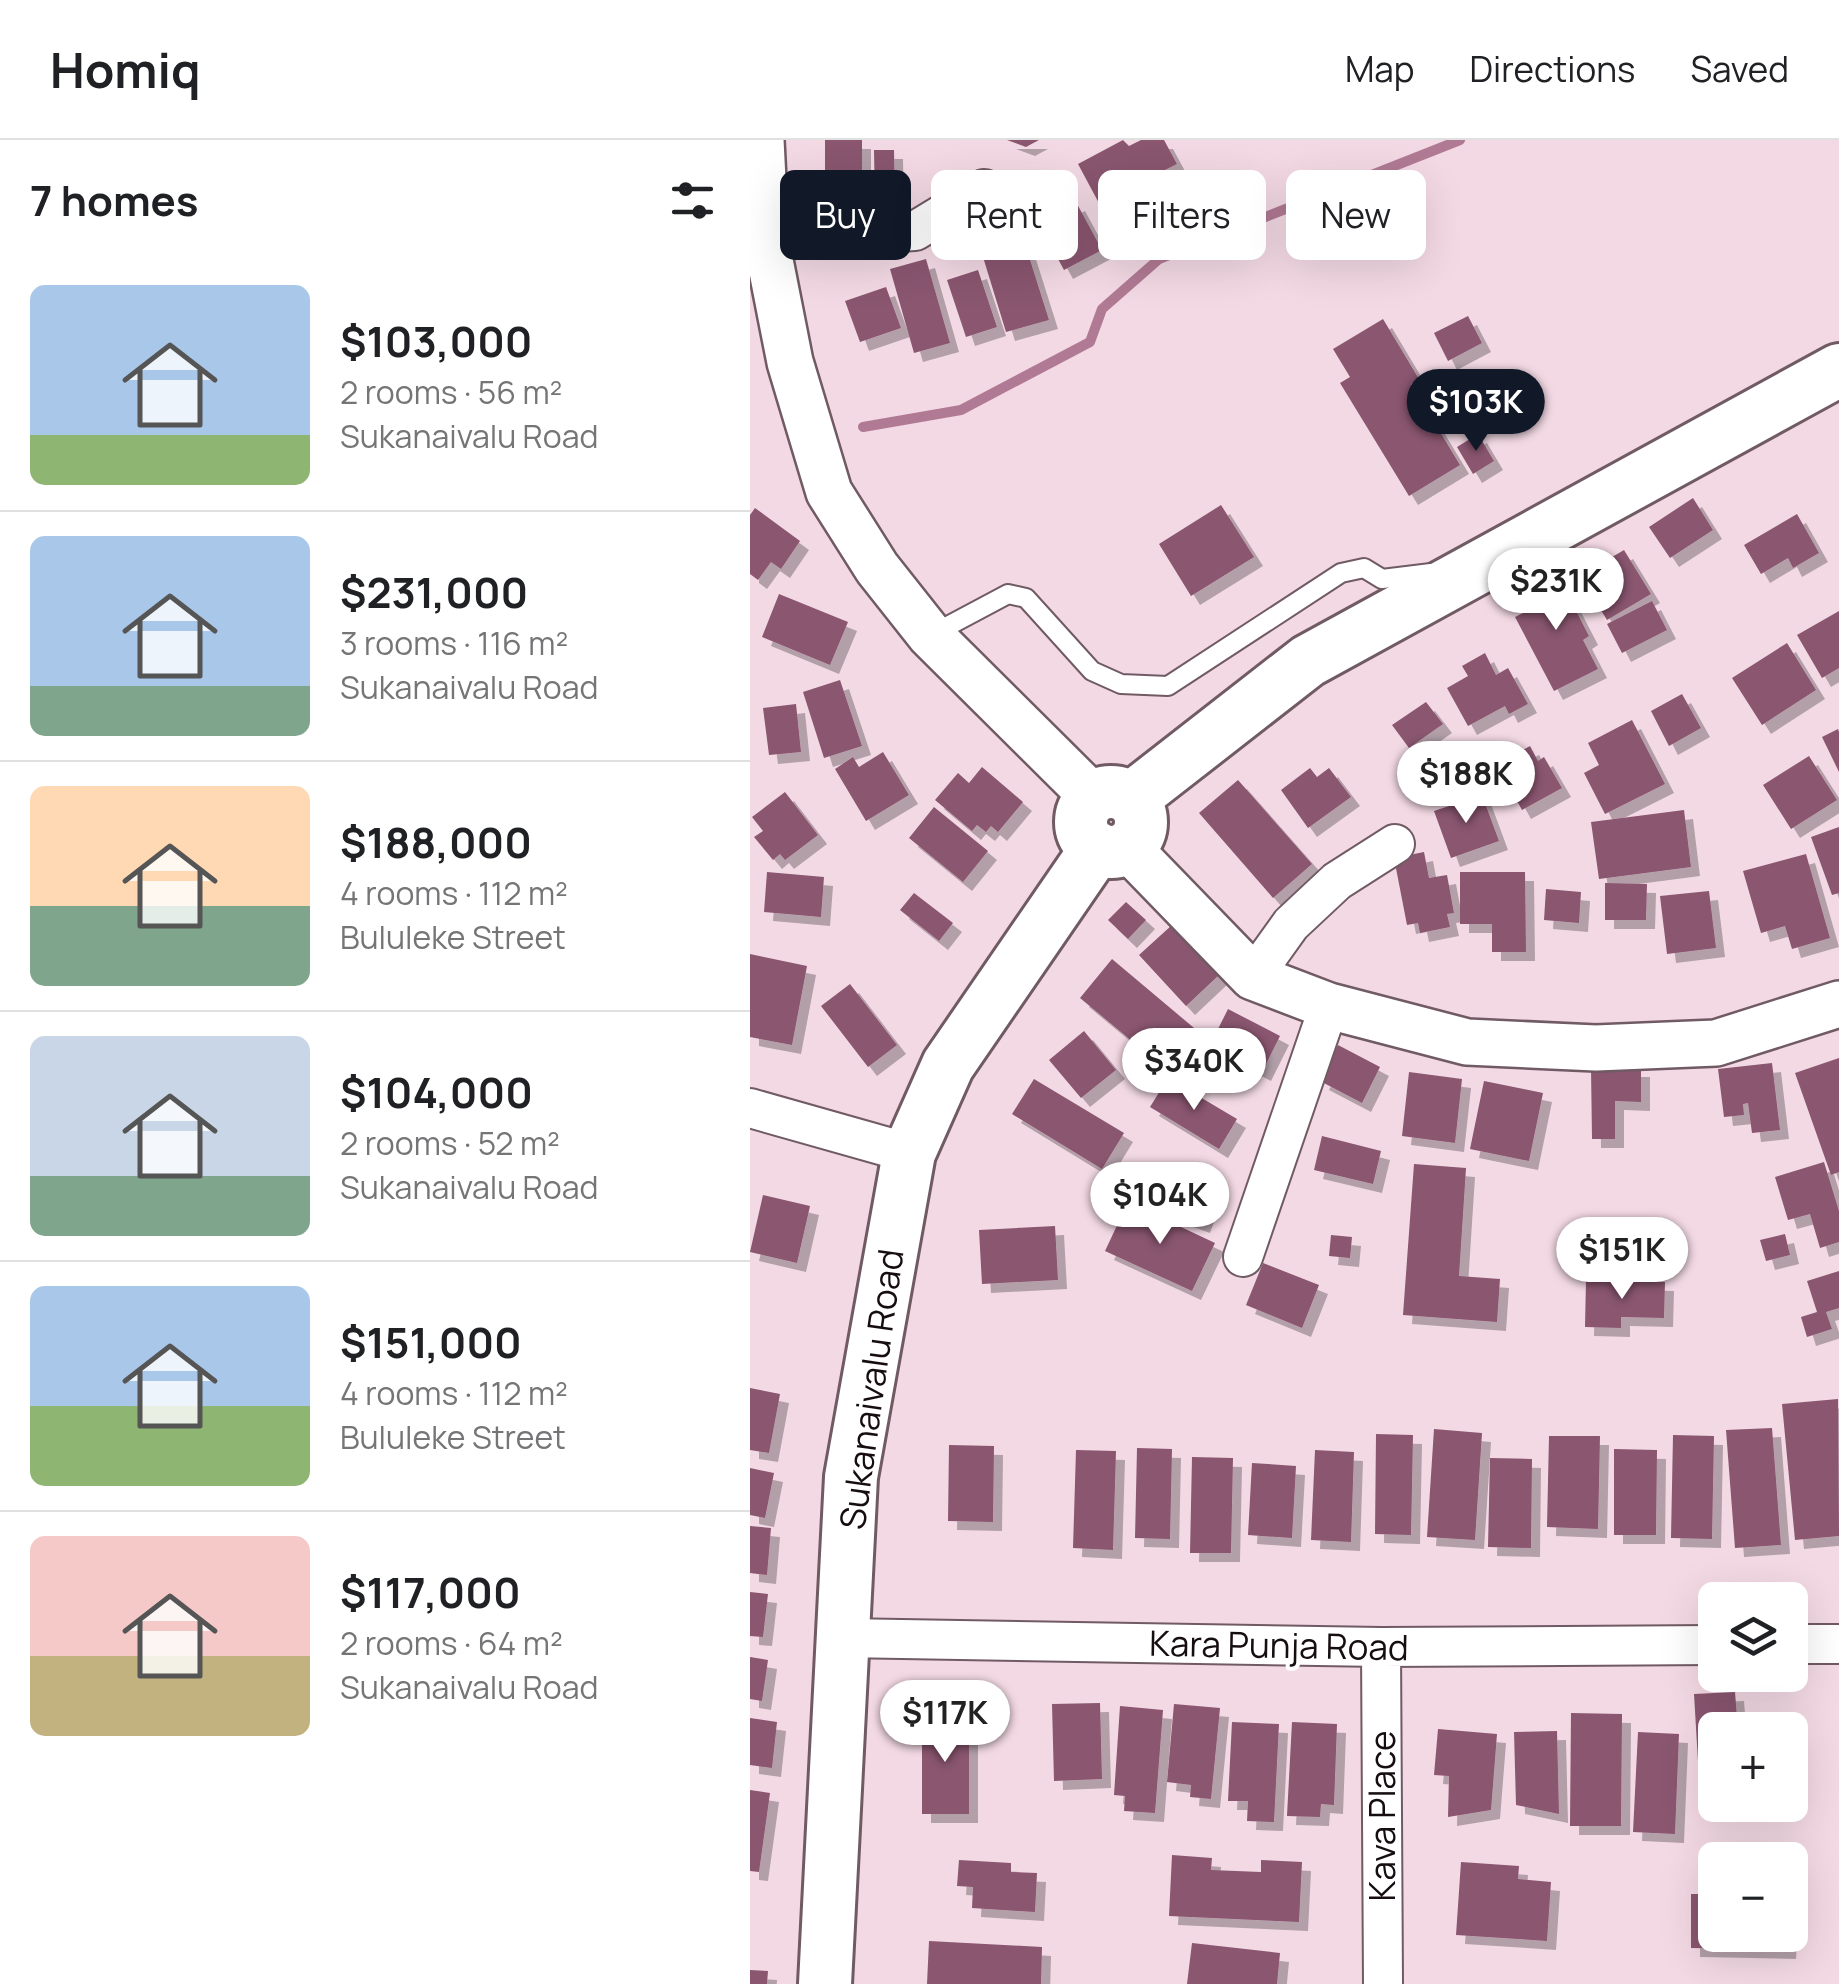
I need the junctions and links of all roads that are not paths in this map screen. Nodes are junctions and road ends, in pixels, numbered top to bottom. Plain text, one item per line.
1 (761, 140) edge
2 (931, 221) edge
3 (766, 240) junction
4 (1839, 370) edge
5 (1472, 569) junction
6 (930, 635) junction
7 (1112, 823) junction
8 (1395, 844) dead end
9 (1253, 976) junction
10 (1839, 1004) edge
11 (1329, 1006) junction
12 (750, 1108) edge
13 (908, 1154) junction
14 (1242, 1258) dead end
15 (843, 1638) junction
16 (1808, 1644) edge
17 (1839, 1644) edge
18 (1698, 1645) edge
19 (1381, 1647) junction
20 (826, 1984) edge
21 (1384, 1984) edge

1 - 3 street
2 - 3 street
3 - 6 street
4 - 5 main road, Sukanaivalu Road
5 - 6 lane
5 - 7 main road, Sukanaivalu Road
6 - 7 street
7 - 9 street
7 - 13 main road, Sukanaivalu Road
8 - 9 street
9 - 11 street
10 - 11 street
11 - 14 street
12 - 13 street
13 - 15 main road, Sukanaivalu Road
15 - 19 street, Kara Punja Road
15 - 20 main road, Sukanaivalu Road
16 - 17 street
18 - 19 street, Kara Punja Road
19 - 21 street, Kava Place

